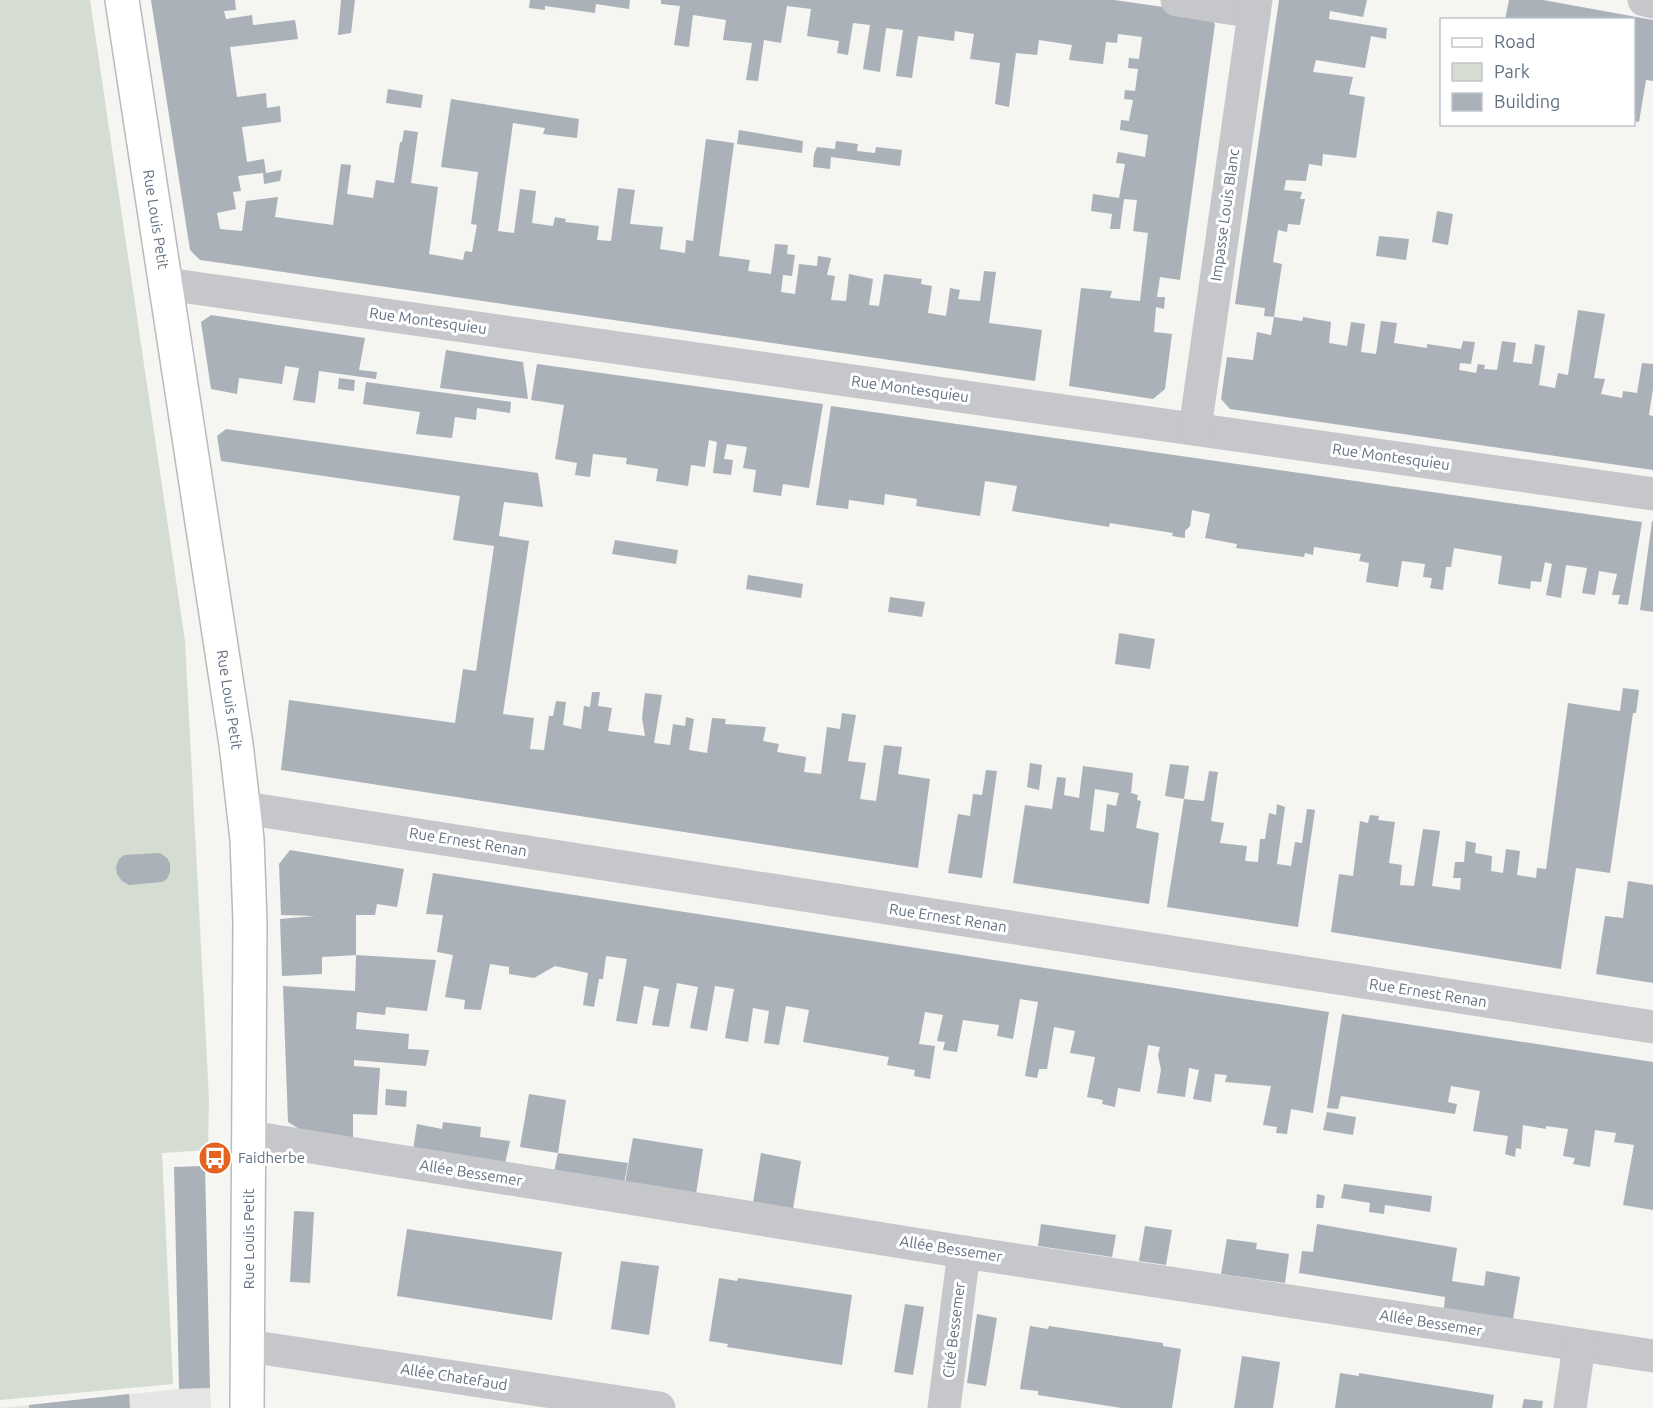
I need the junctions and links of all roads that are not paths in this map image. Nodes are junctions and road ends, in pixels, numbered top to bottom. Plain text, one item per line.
1 (122, 0) edge
2 (1177, 0) edge
3 (1644, 0) edge
4 (1653, 2) edge
5 (1255, 6) edge
6 (166, 284) junction
7 (1195, 429) junction
8 (1653, 494) edge
9 (244, 808) junction
10 (1653, 1027) edge
11 (249, 1137) junction
12 (964, 1252) junction
13 (248, 1346) junction
14 (1579, 1346) junction
15 (1653, 1356) edge
16 (247, 1408) edge
17 (659, 1408) edge
18 (944, 1408) edge
19 (1570, 1408) edge

1 - 6 street, Rue Louis Petit
2 - 5 street
3 - 4 street
5 - 7 street, Impasse Louis Blanc
6 - 7 street, Rue Montesquieu
6 - 9 street, Rue Louis Petit
7 - 8 street, Rue Montesquieu
9 - 10 street, Rue Ernest Renan
9 - 11 street, Rue Louis Petit
11 - 12 street, Allée Bessemer
11 - 13 street, Rue Louis Petit
12 - 14 street, Allée Bessemer
12 - 18 street, Cité Bessemer
13 - 16 street, Rue Louis Petit
13 - 17 street, Allée Chatefaud
14 - 15 street, Allée Bessemer
14 - 19 street

